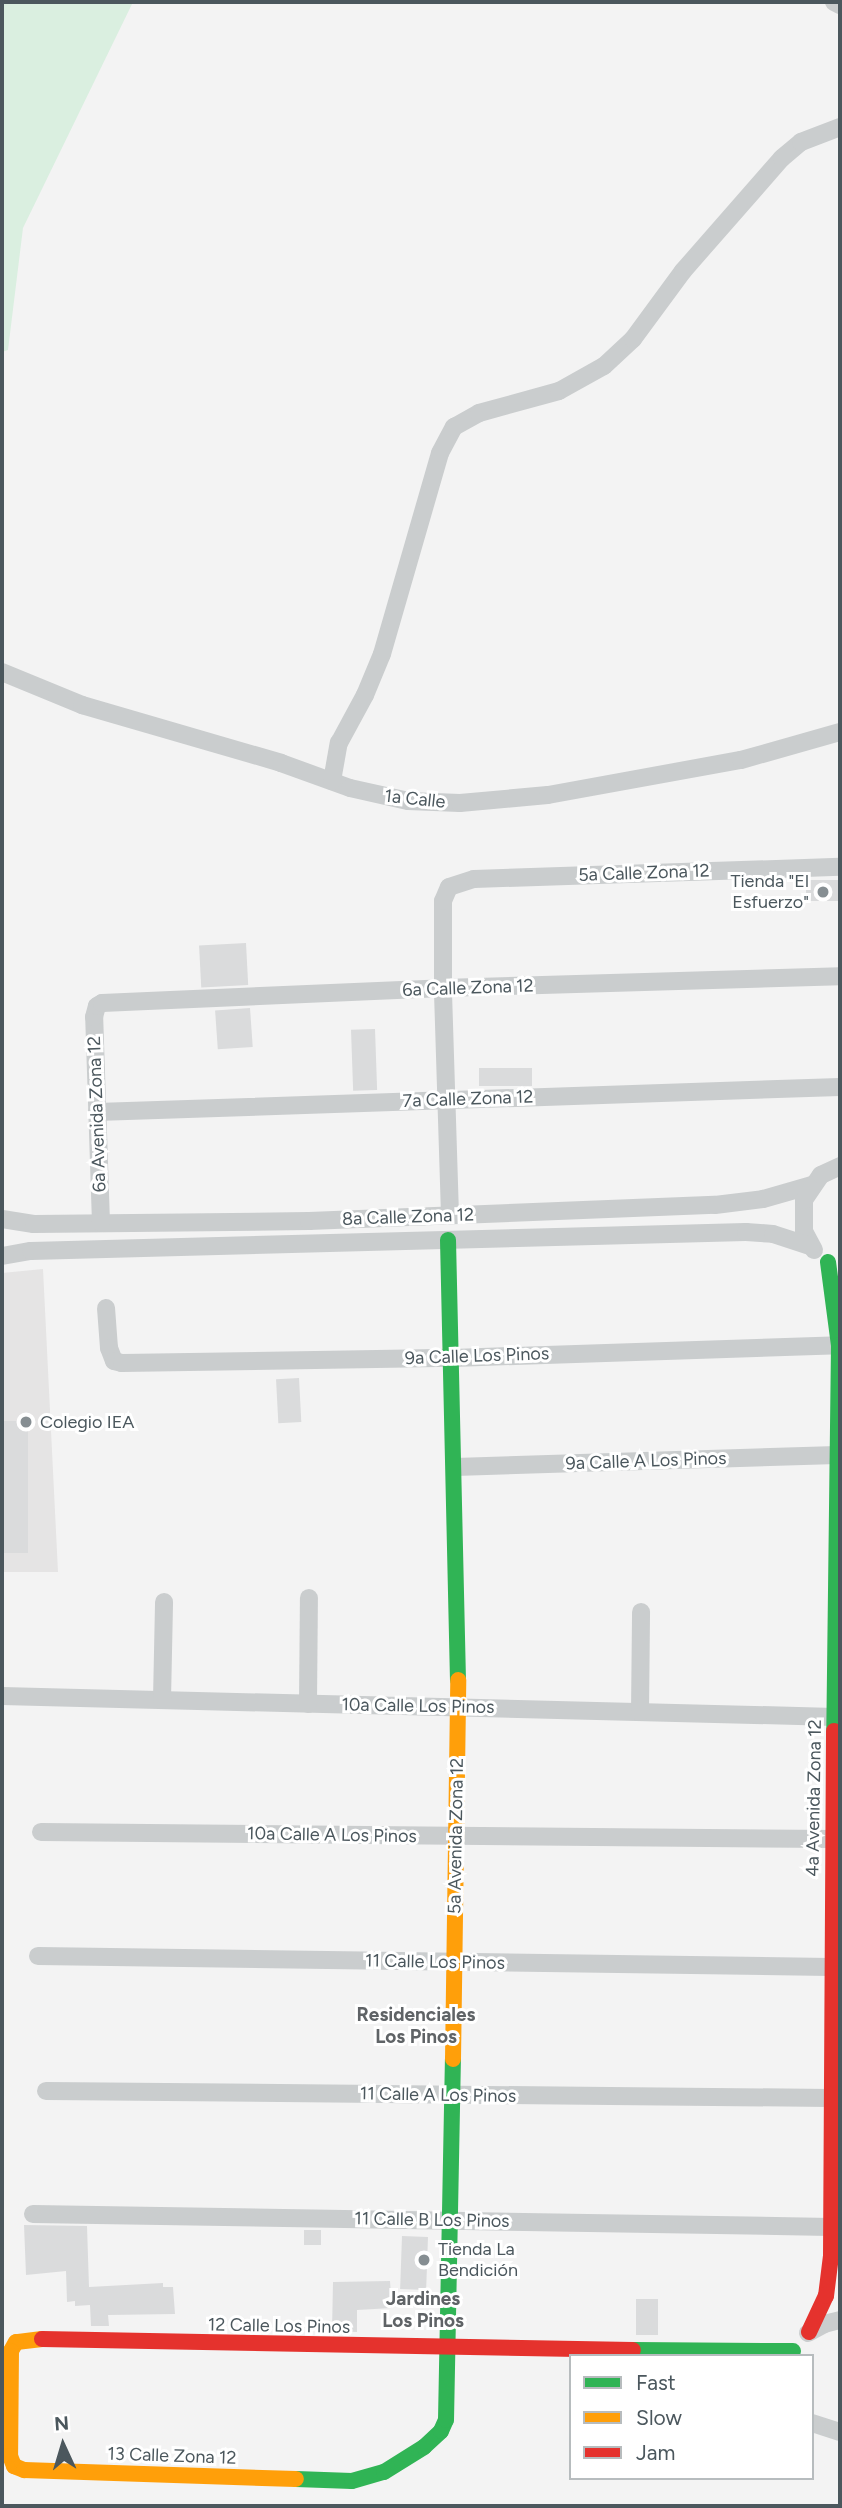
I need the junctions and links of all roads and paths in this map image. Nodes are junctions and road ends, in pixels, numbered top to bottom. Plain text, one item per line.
1 (834, 2) edge
2 (840, 5) edge
3 (840, 127) edge
4 (2, 672) edge
5 (840, 732) edge
6 (332, 781) junction
7 (840, 867) edge
8 (840, 976) edge
9 (443, 988) junction
10 (97, 1006) joint
11 (840, 1087) edge
12 (444, 1100) junction
13 (97, 1112) junction
14 (840, 1166) edge
15 (812, 1185) junction
16 (450, 1215) junction
17 (2, 1219) edge
18 (101, 1223) junction
19 (448, 1240) junction
20 (811, 1246) junction
21 (2, 1256) edge
22 (834, 1264) edge
23 (106, 1308) dead end
24 (839, 1345) edge
25 (453, 1358) junction
26 (837, 1455) junction
27 (455, 1467) junction
28 (309, 1598) dead end
29 (163, 1602) dead end
30 (641, 1612) dead end
31 (2, 1696) edge
32 (162, 1700) junction
33 (308, 1704) junction
34 (458, 1707) junction
35 (640, 1712) junction
36 (835, 1717) junction
37 (41, 1832) dead end
38 (456, 1836) junction
39 (833, 1839) junction
40 (38, 1956) dead end
41 (454, 1962) junction
42 (831, 1967) junction
43 (46, 2091) dead end
44 (452, 2095) junction
45 (830, 2098) junction
46 (33, 2214) dead end
47 (450, 2220) junction
48 (831, 2227) junction
49 (840, 2320) edge
50 (809, 2332) junction
51 (16, 2342) joint
52 (449, 2349) junction
53 (792, 2353) edge
54 (814, 2424) edge
55 (441, 2431) joint
56 (840, 2432) edge

1 - 2 street
3 - 6 street
4 - 6 street, 1a Calle
5 - 6 street, 1a Calle
7 - 9 street, 5a Calle Zona 12
8 - 9 street, 6a Calle Zona 12
9 - 10 street, 6a Calle Zona 12
9 - 12 street
10 - 13 street, 6a Avenida Zona 12
11 - 12 street, 7a Calle Zona 12
12 - 13 street, 7a Calle Zona 12
12 - 16 street
13 - 18 street, 6a Avenida Zona 12
14 - 15 street
15 - 16 street, 8a Calle Zona 12
15 - 20 street
16 - 18 street, 8a Calle Zona 12
17 - 18 street, 8a Calle Zona 12
19 - 20 street, 8a Calle Zona 12
19 - 21 street, 8a Calle Zona 12
19 - 25 street, 5a Avenida Zona 12
20 - 22 street
22 - 24 street, 4a Avenida Zona 12
23 - 25 street, 9a Calle Los Pinos
24 - 25 street, 9a Calle Los Pinos
24 - 26 street, 4a Avenida Zona 12
25 - 27 street, 5a Avenida Zona 12
26 - 27 street, 9a Calle A Los Pinos
26 - 36 street, 4a Avenida Zona 12
27 - 34 street, 5a Avenida Zona 12
28 - 33 street
29 - 32 street
30 - 35 street
31 - 32 street, 10a Calle Los Pinos
32 - 33 street, 10a Calle Los Pinos
33 - 34 street, 10a Calle Los Pinos
34 - 35 street, 10a Calle Los Pinos
34 - 38 street, 5a Avenida Zona 12
35 - 36 street, 10a Calle Los Pinos
36 - 39 street, 4a Avenida Zona 12
37 - 38 street, 10a Calle A Los Pinos
38 - 39 street, 10a Calle A Los Pinos
38 - 41 street, 5a Avenida Zona 12
39 - 42 street, 4a Avenida Zona 12
40 - 41 street, 11 Calle Los Pinos
41 - 42 street, 11 Calle Los Pinos
41 - 44 street, 5a Avenida Zona 12
42 - 45 street, 4a Avenida Zona 12
43 - 44 street, 11 Calle A Los Pinos
44 - 45 street, 11 Calle A Los Pinos
44 - 47 street, 5a Avenida Zona 12
45 - 48 street, 4a Avenida Zona 12
46 - 47 street, 11 Calle B Los Pinos
47 - 48 street, 11 Calle B Los Pinos
47 - 52 street, 5a Avenida Zona 12
48 - 50 street, 4a Avenida Zona 12
49 - 50 street
50 - 53 street
51 - 52 street, 12 Calle Los Pinos
51 - 55 street, 13 Calle Zona 12
52 - 53 street, 12 Calle Los Pinos
52 - 55 street, 5a Avenida Zona 12
54 - 56 street

